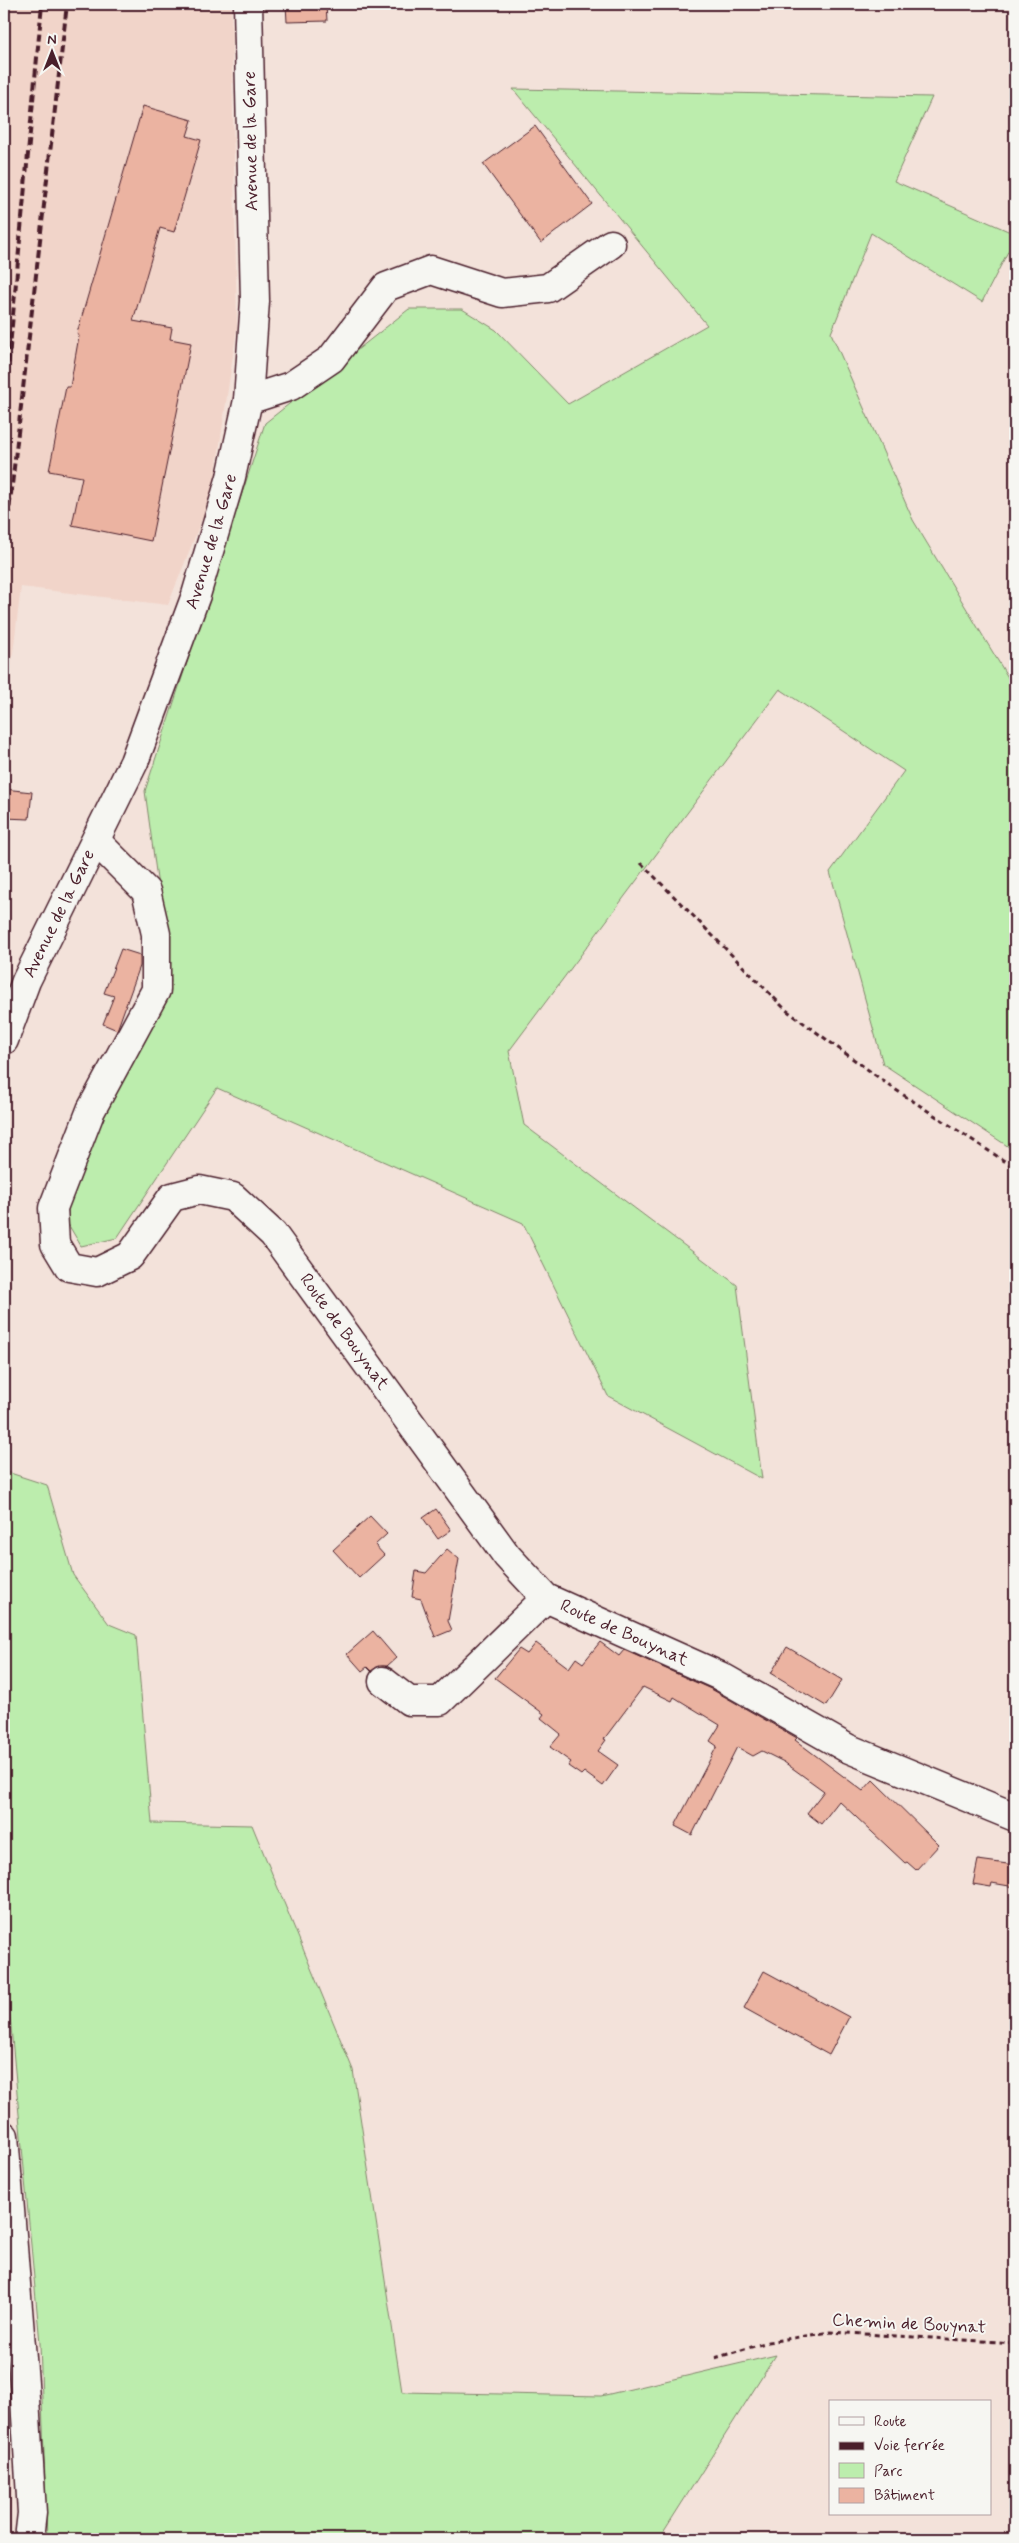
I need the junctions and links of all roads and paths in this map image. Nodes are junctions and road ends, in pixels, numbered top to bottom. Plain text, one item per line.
1 (248, 4) edge
2 (611, 244) dead end
3 (248, 400) junction
4 (96, 841) junction
5 (641, 863) dead end
6 (4, 1040) edge
7 (1015, 1168) edge
8 (546, 1598) junction
9 (383, 1681) dead end
10 (1015, 1817) edge
11 (4, 2136) edge
12 (6, 2181) edge
13 (1015, 2343) edge
14 (715, 2358) dead end
15 (29, 2539) edge

1 - 3 street, Avenue de la Gare
2 - 3 street
3 - 4 street, Avenue de la Gare
4 - 6 street, Avenue de la Gare
4 - 8 street, Route de Bouynat
5 - 7 path
8 - 9 street
8 - 10 street, Route de Bouynat
11 - 12 street
12 - 15 street
13 - 14 path, Chemin de Bouynat

